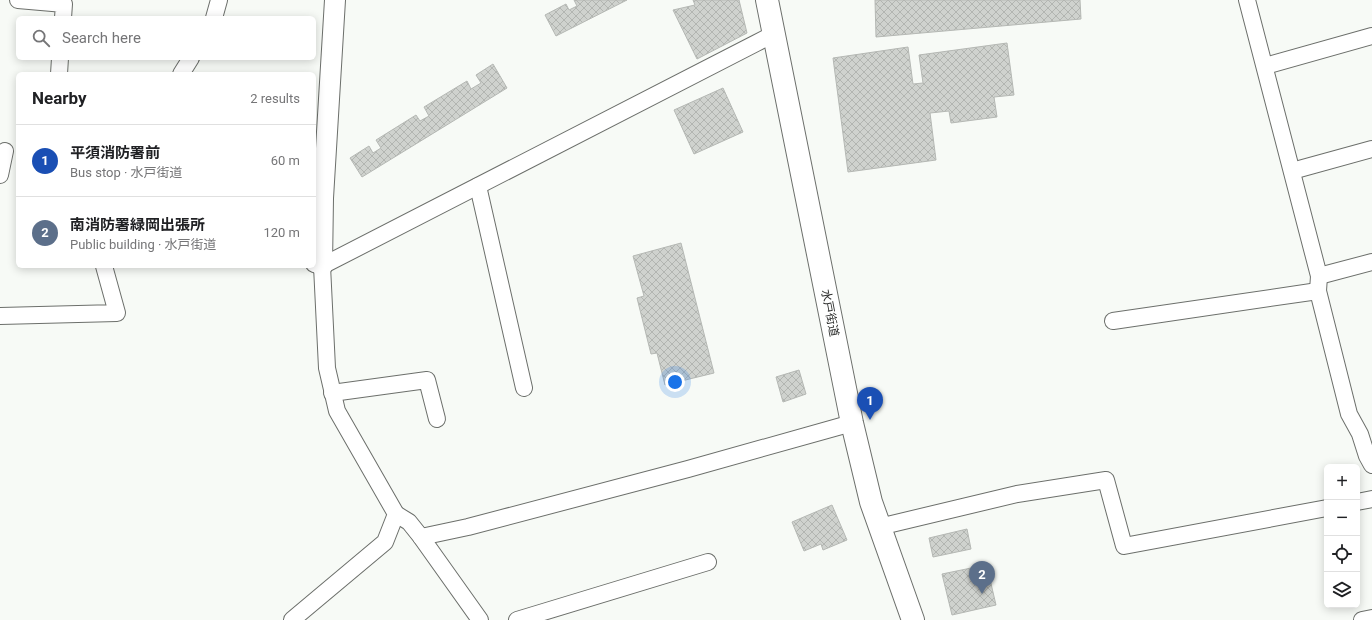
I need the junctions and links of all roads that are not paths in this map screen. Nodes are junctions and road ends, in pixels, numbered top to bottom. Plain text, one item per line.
1 (18, 0) edge
2 (219, 0) edge
3 (335, 0) edge
4 (767, 0) edge
5 (1248, 0) edge
6 (63, 16) edge
7 (215, 16) edge
8 (774, 34) junction
9 (1372, 36) edge
10 (60, 60) edge
11 (190, 60) edge
12 (1265, 66) junction
13 (59, 72) edge
14 (183, 72) edge
15 (1372, 149) edge
16 (8, 151) edge
17 (1292, 171) junction
18 (0, 175) edge
19 (478, 186) junction
20 (318, 196) edge
21 (1372, 262) edge
22 (318, 265) edge
23 (105, 268) edge
24 (1318, 283) junction
25 (0, 316) edge
26 (1114, 321) dead end
27 (524, 388) dead end
28 (332, 394) junction
29 (437, 419) dead end
30 (852, 423) junction
31 (1372, 465) edge
32 (1372, 499) edge
33 (1360, 501) edge
34 (1324, 509) edge
35 (396, 514) junction
36 (879, 527) junction
37 (421, 537) junction
38 (708, 562) dead end
39 (1372, 618) edge
40 (292, 620) edge
41 (480, 620) edge
42 (517, 620) edge
43 (913, 620) edge
44 (1362, 620) edge

1 - 6 street
2 - 7 street
3 - 20 street
4 - 8 main road, 水戸街道
5 - 12 street
8 - 19 street
8 - 30 main road, 水戸街道
9 - 12 street
10 - 13 street
11 - 14 street
12 - 17 street
15 - 17 street
16 - 18 street
17 - 24 street
19 - 22 street
19 - 27 street
20 - 22 street
21 - 24 street
22 - 28 street
23 - 25 street
24 - 26 street
24 - 31 street
28 - 29 street
28 - 35 street
30 - 36 main road, 水戸街道
30 - 37 street
32 - 33 street
34 - 36 street
35 - 37 street
35 - 40 street
36 - 43 main road, 水戸街道
37 - 41 street
38 - 42 street
39 - 44 street

